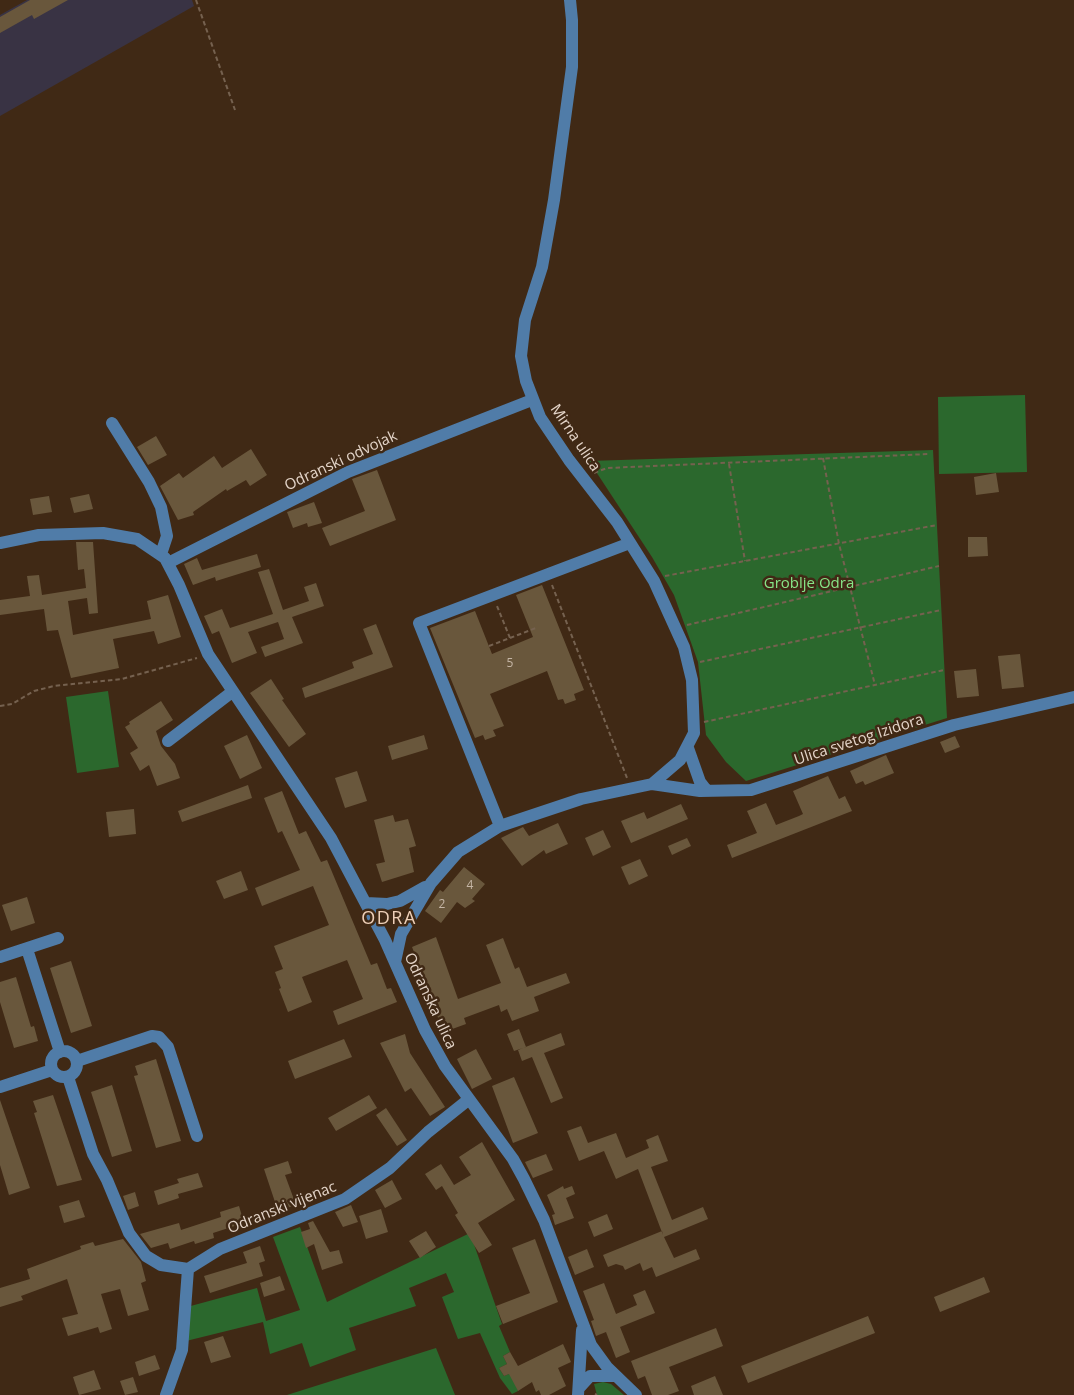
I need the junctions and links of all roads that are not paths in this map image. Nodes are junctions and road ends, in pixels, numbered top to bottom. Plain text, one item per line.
1 (570, 0) edge
2 (532, 400) junction
3 (112, 423) dead end
4 (0, 543) edge
5 (630, 543) junction
6 (165, 559) junction
7 (232, 692) junction
8 (1074, 697) edge
9 (168, 741) dead end
10 (688, 748) junction
11 (651, 784) junction
12 (707, 791) junction
13 (500, 826) junction
14 (431, 883) junction
15 (366, 903) junction
16 (58, 938) dead end
17 (27, 948) junction
18 (0, 957) edge
19 (395, 962) junction
20 (60, 1052) junction
21 (77, 1061) junction
22 (52, 1070) junction
23 (68, 1077) junction
24 (0, 1087) edge
25 (468, 1100) junction
26 (197, 1136) dead end
27 (188, 1269) junction
28 (582, 1327) junction
29 (616, 1376) junction
30 (579, 1391) edge
31 (166, 1395) edge
32 (636, 1395) edge

1 - 2 street, Mirna ulica
2 - 5 street, Mirna ulica
2 - 6 street, Odranski odvojak
3 - 6 street
4 - 6 street
5 - 10 street, Mirna ulica
5 - 13 street
6 - 7 street, Odranska ulica
7 - 9 street
7 - 15 street, Odranska ulica
8 - 12 street, Ulica svetog Izidora
10 - 11 street, Mirna ulica
10 - 12 street
11 - 12 street, Ulica svetog Izidora
11 - 13 street
13 - 14 street
14 - 15 street
14 - 19 street
15 - 19 street, Odranska ulica
16 - 17 street
17 - 18 street
17 - 20 street
19 - 25 street, Odranska ulica
20 - 21 street
20 - 22 street
21 - 23 street
21 - 26 street
22 - 23 street
22 - 24 street
23 - 27 street
25 - 27 street, Odranski vijenac
25 - 28 street, Odranska ulica
27 - 31 street
28 - 29 street, Odranska ulica
28 - 30 street
29 - 30 street
29 - 32 street, Odranska ulica

